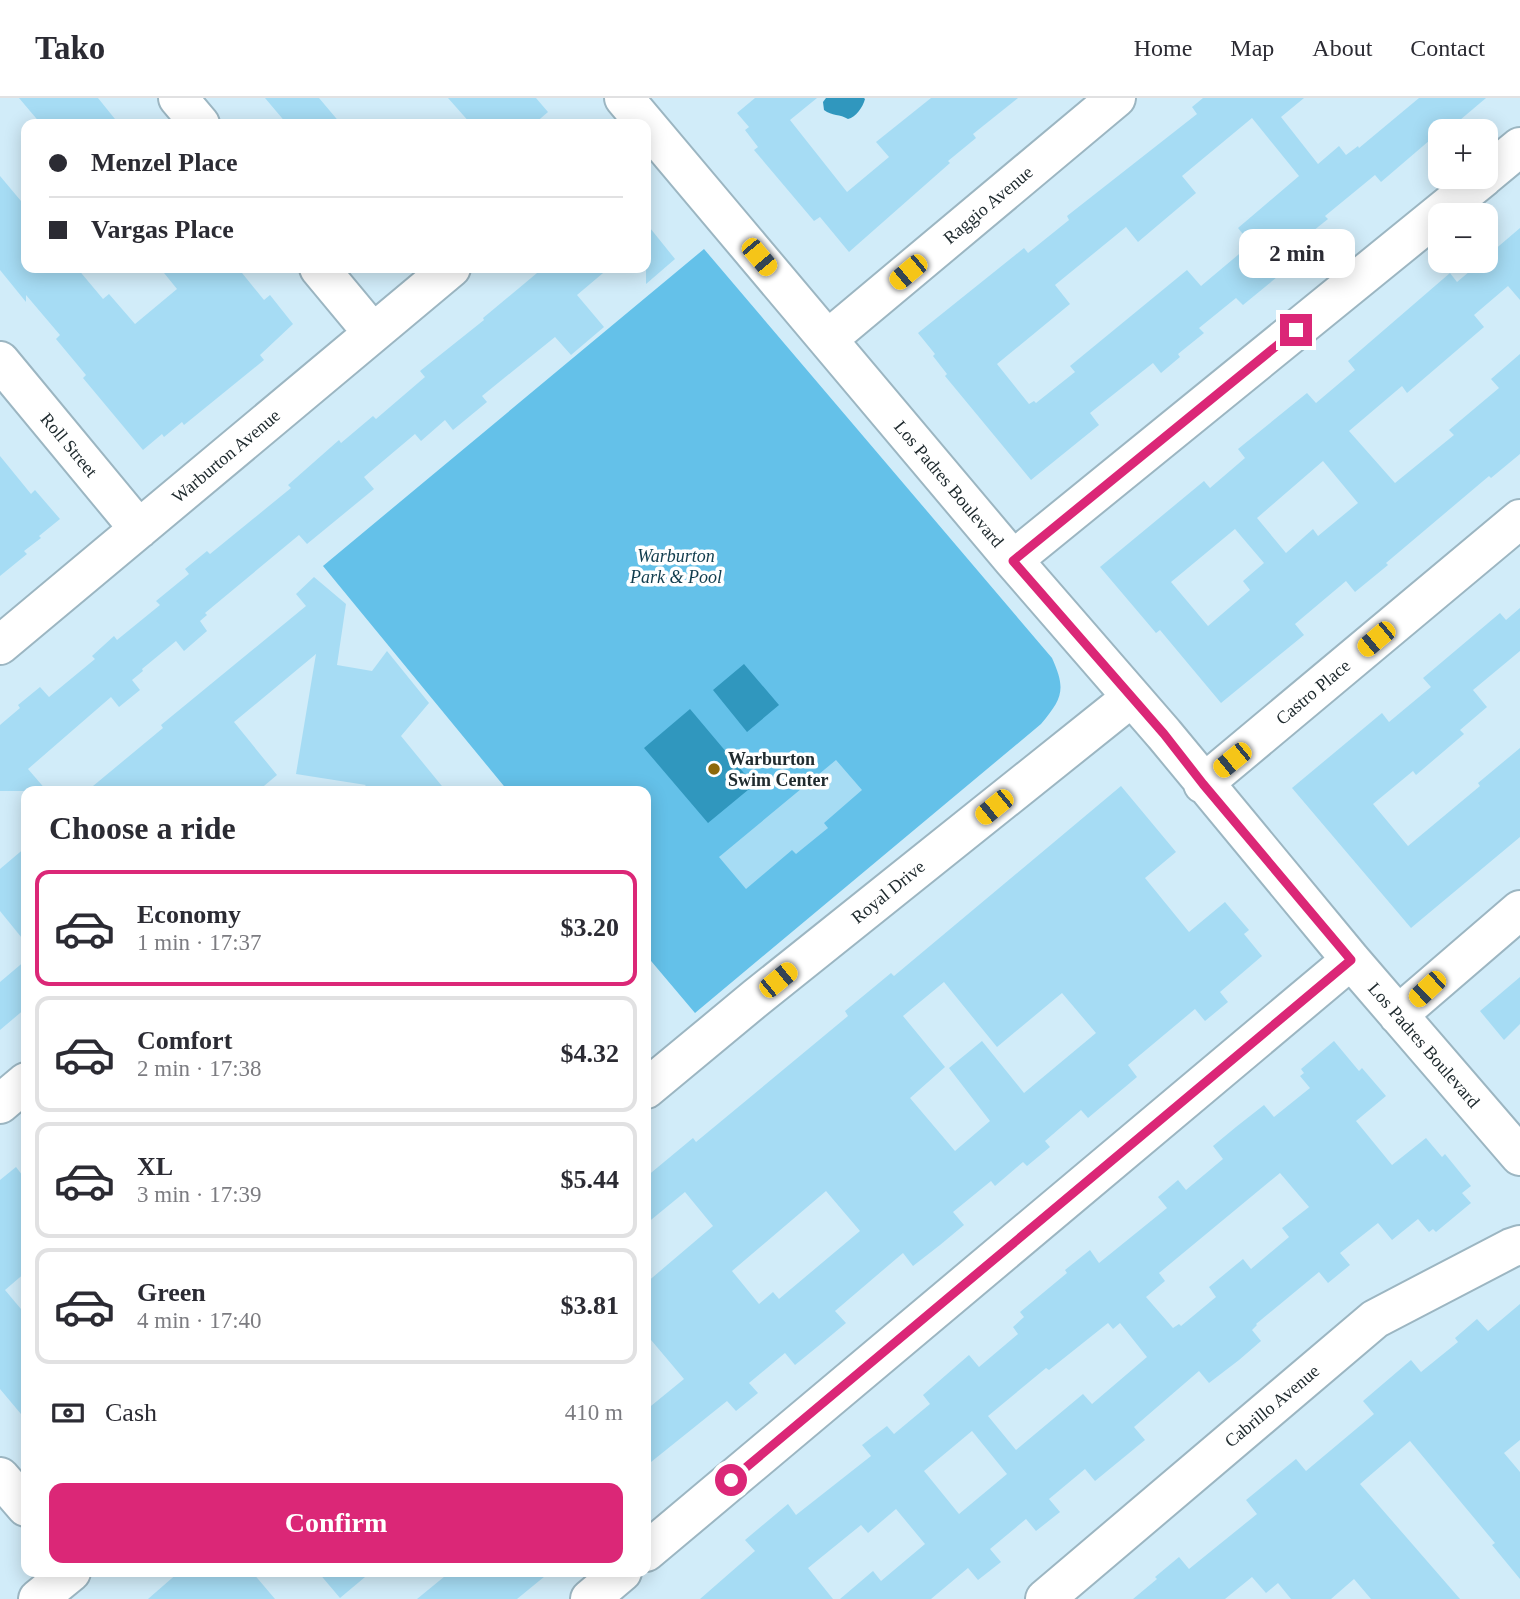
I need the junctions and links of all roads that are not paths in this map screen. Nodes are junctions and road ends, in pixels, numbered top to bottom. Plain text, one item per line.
1 (178, 98) edge
2 (1116, 98) edge
3 (196, 119) edge
4 (651, 127) edge
5 (1520, 147) edge
6 (1498, 165) edge
7 (1469, 189) edge
8 (324, 273) edge
9 (446, 273) edge
10 (373, 333) junction
11 (828, 339) junction
12 (0, 361) edge
13 (1520, 519) edge
14 (139, 529) junction
15 (1013, 561) junction
16 (0, 645) edge
17 (1132, 697) junction
18 (1203, 784) junction
19 (1520, 910) edge
20 (1351, 960) junction
21 (1398, 1016) junction
22 (651, 1085) edge
23 (21, 1086) edge
24 (0, 1104) edge
25 (1520, 1156) edge
26 (1520, 1245) edge
27 (0, 1476) edge
28 (21, 1501) edge
29 (651, 1548) edge
30 (65, 1577) edge
31 (616, 1577) edge
32 (38, 1599) edge
33 (590, 1599) edge
34 (1045, 1599) edge

1 - 3 street
2 - 11 street, Raggio Avenue
4 - 11 street, Los Padres Boulevard
5 - 6 street
7 - 15 street
8 - 10 street
9 - 10 street, Warburton Avenue
10 - 14 street, Warburton Avenue
11 - 15 street, Los Padres Boulevard
12 - 14 street, Roll Street
13 - 18 street, Castro Place
14 - 16 street, Warburton Avenue
15 - 17 street, Los Padres Boulevard
17 - 18 street, Los Padres Boulevard
17 - 22 street, Royal Drive
18 - 20 street, Los Padres Boulevard
19 - 21 street
20 - 21 street, Los Padres Boulevard
20 - 29 street
21 - 25 street, Los Padres Boulevard
23 - 24 street
26 - 34 street, Cabrillo Avenue
27 - 28 street
30 - 32 street
31 - 33 street

